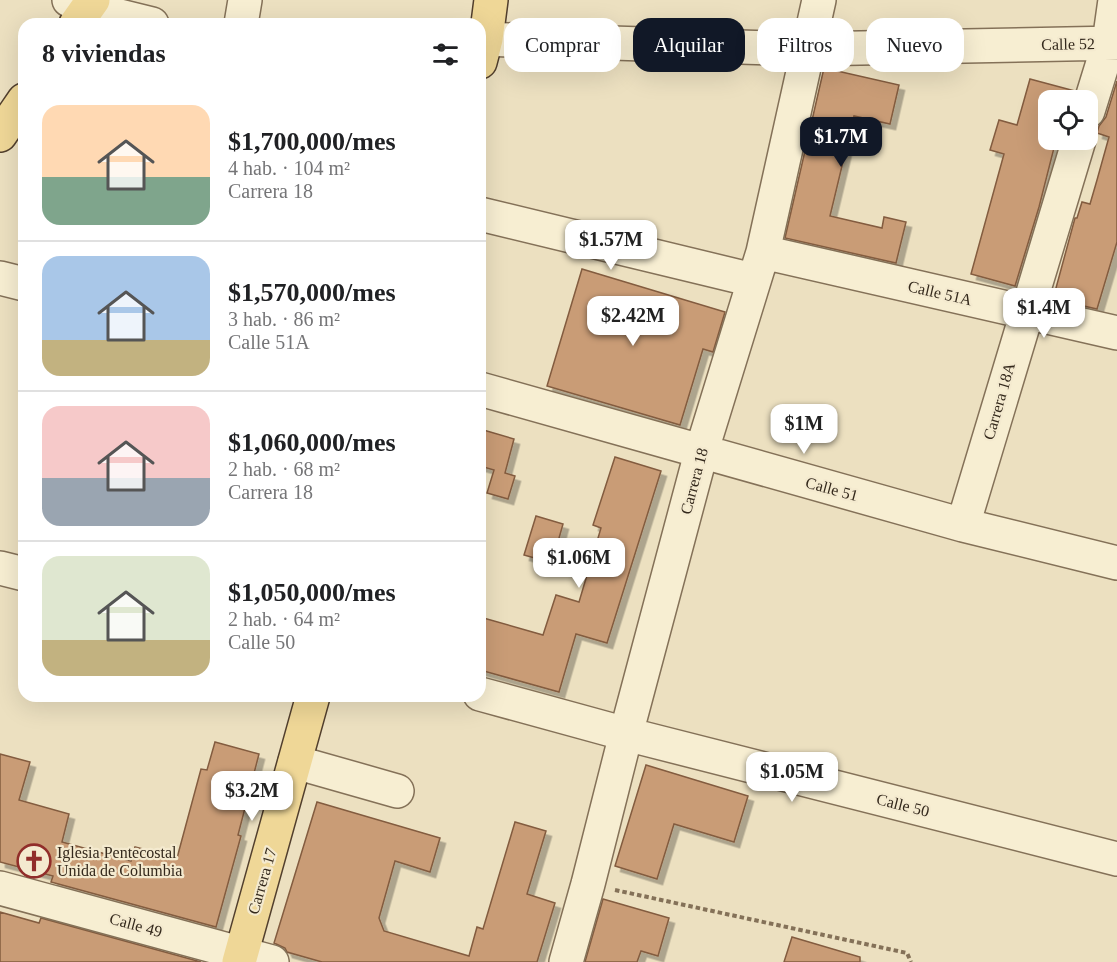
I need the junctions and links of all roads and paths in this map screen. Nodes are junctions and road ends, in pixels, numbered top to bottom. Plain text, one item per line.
1 (245, 0) edge
2 (491, 0) edge
3 (819, 0) edge
4 (1114, 0) edge
5 (82, 8) edge
6 (126, 18) edge
7 (242, 18) edge
8 (815, 18) edge
9 (486, 26) edge
10 (1113, 43) edge
11 (486, 47) edge
12 (854, 48) edge
13 (757, 49) edge
14 (803, 72) edge
15 (1096, 90) edge
16 (18, 109) edge
17 (0, 135) edge
18 (1076, 150) edge
19 (486, 215) edge
20 (758, 266) junction
21 (0, 278) edge
22 (18, 282) edge
23 (1025, 314) junction
24 (1117, 333) edge
25 (486, 391) edge
26 (701, 453) junction
27 (963, 525) junction
28 (1117, 563) edge
29 (0, 568) edge
30 (18, 572) edge
31 (486, 696) edge
32 (311, 702) edge
33 (626, 734) junction
34 (295, 762) junction
35 (397, 791) dead end
36 (1117, 859) edge
37 (588, 884) junction
38 (0, 888) edge
39 (240, 958) edge
40 (272, 962) edge
41 (566, 962) edge
42 (911, 962) edge

1 - 7 street
2 - 9 main road
3 - 8 street, Carrera 18
4 - 10 street
5 - 6 street
10 - 12 street, Calle 52
10 - 15 street
11 - 13 street, Calle 52
14 - 20 street, Carrera 18
16 - 17 main road
18 - 23 street, Carrera 18A
19 - 20 street, Calle 51A
20 - 23 street, Calle 51A
20 - 26 street, Carrera 18
21 - 22 street
23 - 24 street, Calle 51A
23 - 27 street, Carrera 18A
25 - 26 street, Calle 51
26 - 27 street, Calle 51
26 - 33 street, Carrera 18
27 - 28 street, Calle 51
29 - 30 street
31 - 33 street, Calle 50
32 - 34 main road, Carrera 17
33 - 36 street, Calle 50
33 - 37 street, Carrera 18
34 - 35 street
34 - 39 main road, Carrera 17
37 - 41 street, Carrera 18
37 - 42 path
38 - 39 street, Calle 49
39 - 40 street, Calle 49

